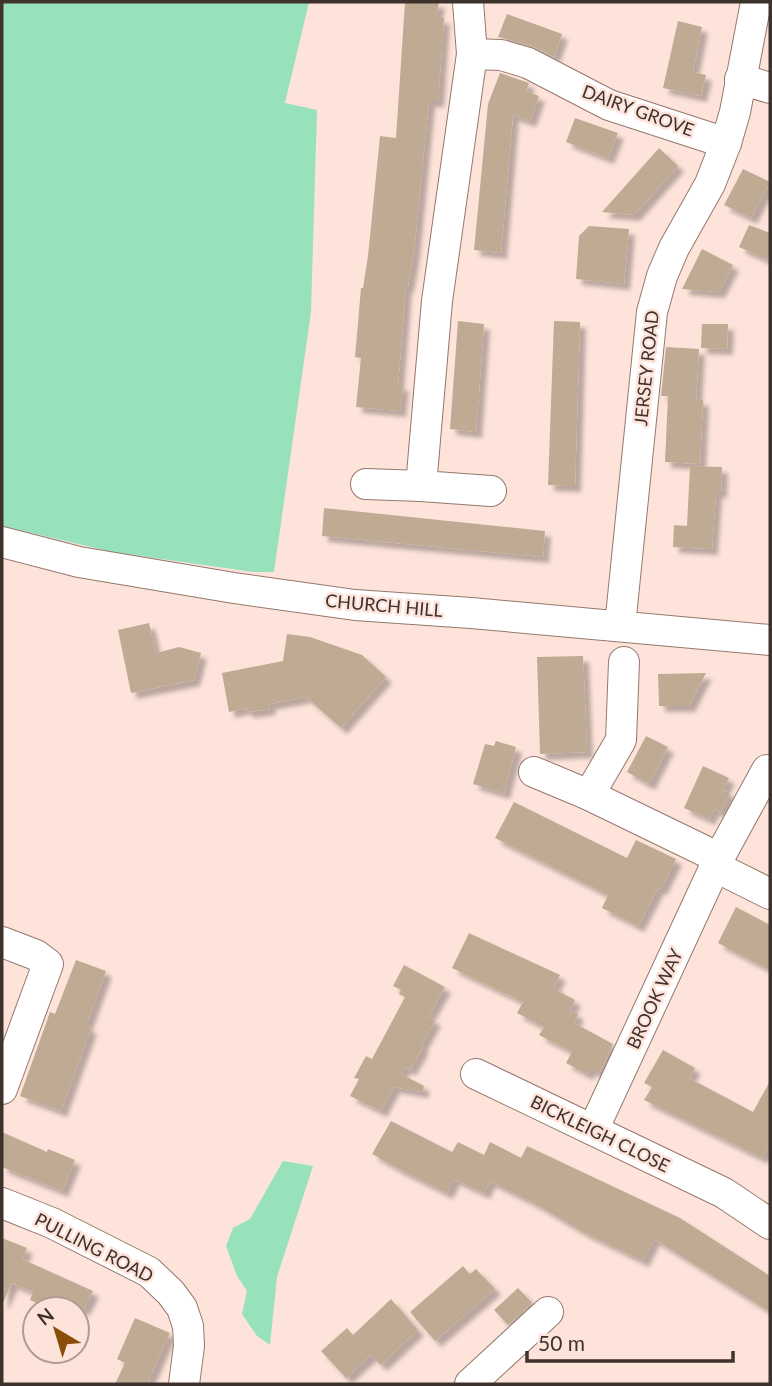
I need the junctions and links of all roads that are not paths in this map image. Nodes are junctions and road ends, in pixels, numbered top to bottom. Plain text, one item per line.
1 (468, 2) edge
2 (756, 2) edge
3 (472, 54) junction
4 (740, 79) junction
5 (770, 88) edge
6 (726, 143) junction
7 (366, 484) dead end
8 (421, 486) junction
9 (491, 491) dead end
10 (2, 542) edge
11 (620, 626) junction
12 (770, 640) edge
13 (624, 662) dead end
14 (766, 770) dead end
15 (534, 772) dead end
16 (589, 795) junction
17 (718, 862) junction
18 (770, 894) edge
19 (2, 942) edge
20 (476, 1074) dead end
21 (2, 1089) edge
22 (593, 1130) junction
23 (2, 1203) edge
24 (770, 1224) edge
25 (548, 1311) dead end
26 (184, 1384) edge
27 (470, 1384) edge

1 - 3 street
2 - 4 street, JERSEY ROAD
3 - 6 street, DAIRY GROVE
3 - 8 street
4 - 5 street
4 - 6 street, JERSEY ROAD
6 - 11 street, JERSEY ROAD
7 - 8 street
8 - 9 street
10 - 11 street, CHURCH HILL
11 - 12 street, CHURCH HILL
13 - 16 street
14 - 17 street, BROOK WAY
15 - 16 street
16 - 17 street
17 - 18 street
17 - 22 street, BROOK WAY
19 - 21 street
20 - 22 street, BICKLEIGH CLOSE
22 - 24 street, BICKLEIGH CLOSE
23 - 26 street, PULLING ROAD
25 - 27 street

